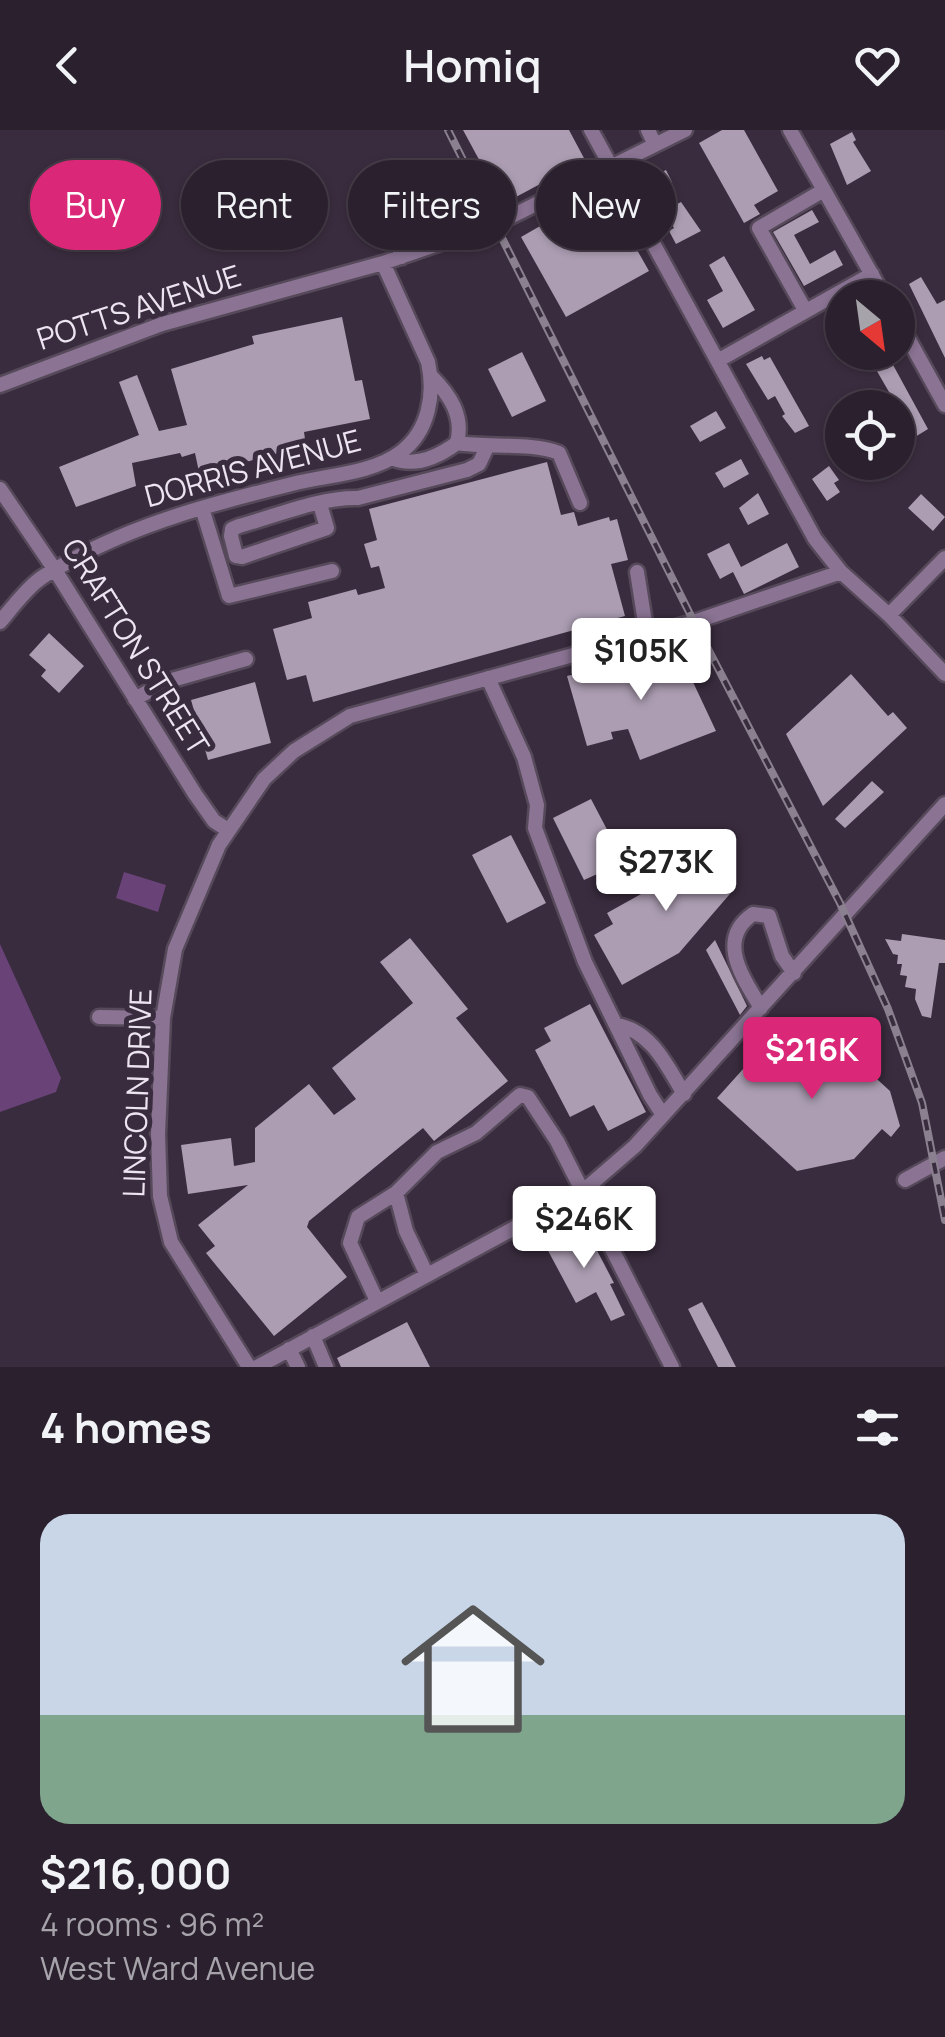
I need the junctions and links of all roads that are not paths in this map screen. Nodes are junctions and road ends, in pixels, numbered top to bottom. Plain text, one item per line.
1 (590, 130) edge
2 (648, 130) edge
3 (686, 130) edge
4 (790, 130) edge
5 (655, 144) junction
6 (607, 160) edge
7 (622, 160) edge
8 (824, 190) junction
9 (536, 204) edge
10 (399, 250) edge
11 (657, 250) edge
12 (402, 257) junction
13 (383, 263) junction
14 (872, 274) junction
15 (875, 280) edge
16 (804, 310) junction
17 (915, 351) edge
18 (719, 360) junction
19 (431, 376) junction
20 (0, 385) edge
21 (945, 405) edge
22 (457, 443) junction
23 (486, 448) junction
24 (392, 458) junction
25 (0, 489) edge
26 (580, 502) dead end
27 (320, 504) junction
28 (202, 508) junction
29 (232, 544) junction
30 (215, 550) junction
31 (945, 558) edge
32 (55, 570) junction
33 (332, 571) dead end
34 (638, 572) dead end
35 (841, 572) junction
36 (889, 615) junction
37 (0, 622) edge
38 (647, 635) junction
39 (246, 660) dead end
40 (945, 674) edge
41 (488, 678) junction
42 (136, 698) junction
43 (945, 804) edge
44 (228, 830) junction
45 (794, 972) junction
46 (762, 1008) junction
47 (100, 1017) dead end
48 (163, 1018) junction
49 (616, 1026) junction
50 (684, 1094) junction
51 (664, 1115) junction
52 (945, 1158) edge
53 (905, 1180) dead end
54 (582, 1191) junction
55 (396, 1194) junction
56 (427, 1275) junction
57 (378, 1302) junction
58 (312, 1336) junction
59 (289, 1349) junction
60 (249, 1367) edge
61 (257, 1367) edge
62 (298, 1367) edge
63 (326, 1367) edge
64 (672, 1367) edge

1 - 6 street
2 - 5 street
3 - 5 street, POTTS AVENUE
4 - 8 street
5 - 7 street, POTTS AVENUE
8 - 14 street
8 - 16 street
9 - 12 street, POTTS AVENUE
10 - 12 street
11 - 18 street
12 - 13 street, POTTS AVENUE
13 - 19 street
13 - 20 street, POTTS AVENUE
14 - 15 street
14 - 16 street
16 - 18 street
17 - 21 street
18 - 35 street
19 - 22 street
19 - 24 street, DORRIS AVENUE
22 - 23 street
22 - 24 street
23 - 26 street
23 - 27 street
24 - 28 street, DORRIS AVENUE
25 - 32 street, CRAFTON STREET
27 - 29 street
27 - 29 street
28 - 30 street
28 - 32 street, DORRIS AVENUE
29 - 30 street
30 - 33 street
31 - 36 street
32 - 37 street, DORRIS AVENUE
32 - 42 street, CRAFTON STREET
34 - 38 street
35 - 36 street
35 - 38 street, LINCOLN DRIVE
36 - 40 street
38 - 41 street, LINCOLN DRIVE
39 - 42 street
41 - 44 street, LINCOLN DRIVE
41 - 49 street
42 - 44 street, CRAFTON STREET
43 - 45 street
44 - 48 street, LINCOLN DRIVE
45 - 46 street
45 - 46 street
46 - 50 street
47 - 48 street
48 - 60 street, LINCOLN DRIVE
49 - 50 street
49 - 51 street
50 - 51 street
51 - 54 street
52 - 53 street
54 - 55 street
54 - 56 street
54 - 64 street
55 - 56 street
55 - 57 street
56 - 57 street
57 - 58 street
58 - 59 street
58 - 63 street
59 - 61 street
59 - 62 street

